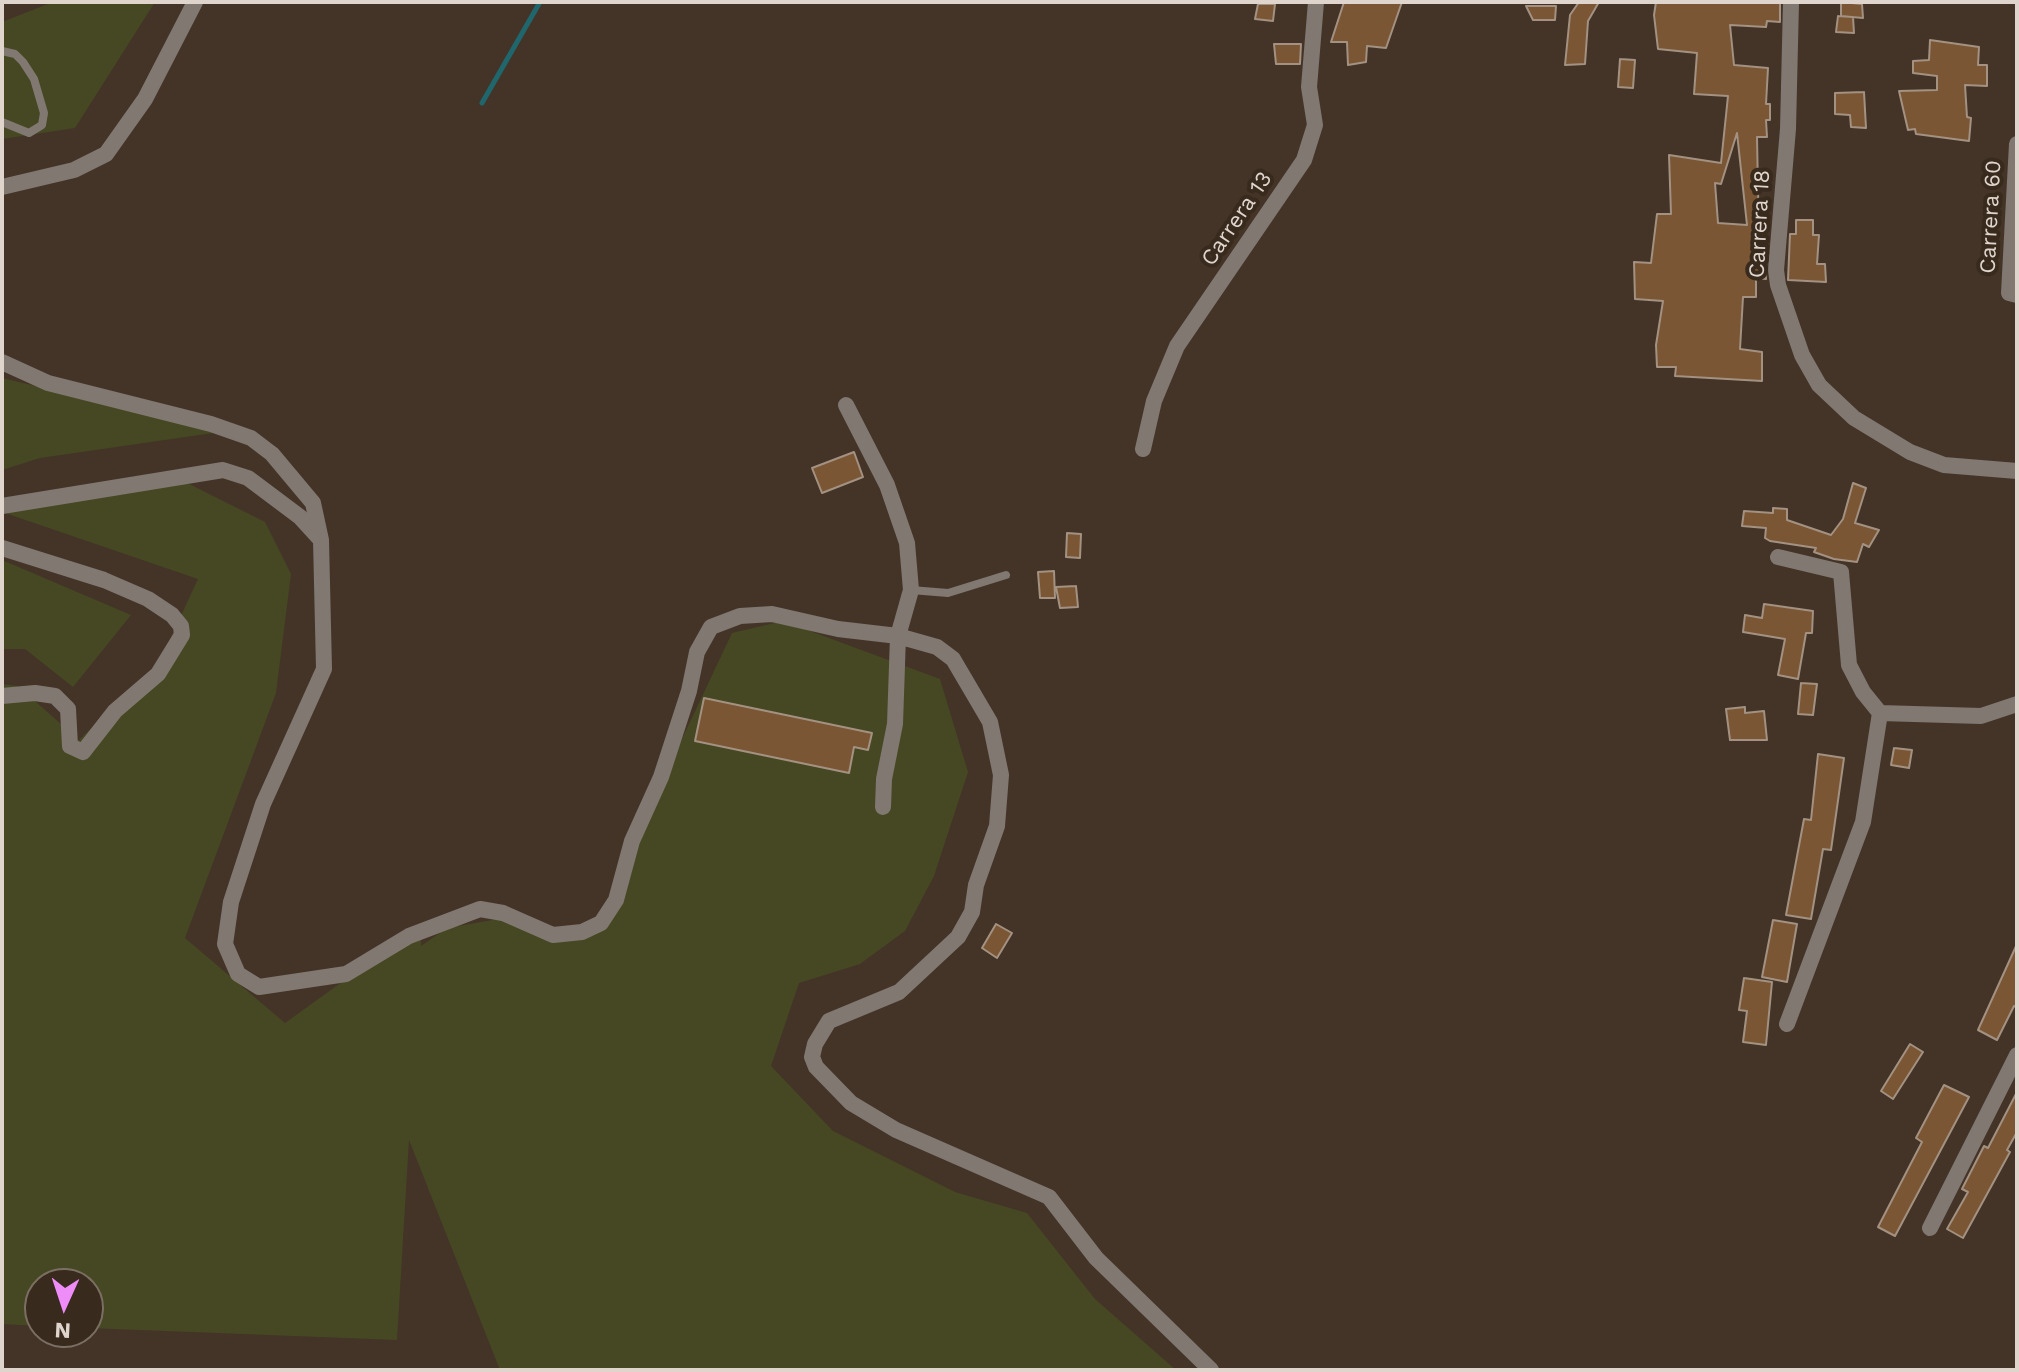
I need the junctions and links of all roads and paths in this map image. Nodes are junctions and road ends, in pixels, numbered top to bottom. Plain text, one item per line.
1 (195, 2) edge
2 (1316, 2) edge
3 (1791, 2) edge
4 (2, 51) edge
5 (2, 122) edge
6 (2017, 144) edge
7 (2016, 168) edge
8 (2, 187) edge
9 (2014, 233) edge
10 (2013, 294) edge
11 (2, 362) edge
12 (846, 405) dead end
13 (1143, 449) dead end
14 (2017, 471) edge
15 (2, 506) edge
16 (321, 540) junction
17 (2, 548) edge
18 (1778, 557) dead end
19 (1006, 575) dead end
20 (911, 590) junction
21 (898, 636) junction
22 (2, 696) edge
23 (2017, 704) edge
24 (1880, 713) junction
25 (883, 807) dead end
26 (1787, 1024) dead end
27 (2017, 1055) edge
28 (1930, 1228) dead end
29 (1211, 1370) edge

1 - 8 street
2 - 13 street, Carrera 13
3 - 14 street, Carrera 18
4 - 5 lane
6 - 7 street, Carrera 60
7 - 9 street, Carrera 60
9 - 10 street, Carrera 60
11 - 16 street
12 - 20 street
15 - 16 street
16 - 21 street
17 - 22 street
18 - 24 street
19 - 20 lane
20 - 21 street
21 - 25 street
21 - 29 street
23 - 24 street
24 - 26 street
27 - 28 street

